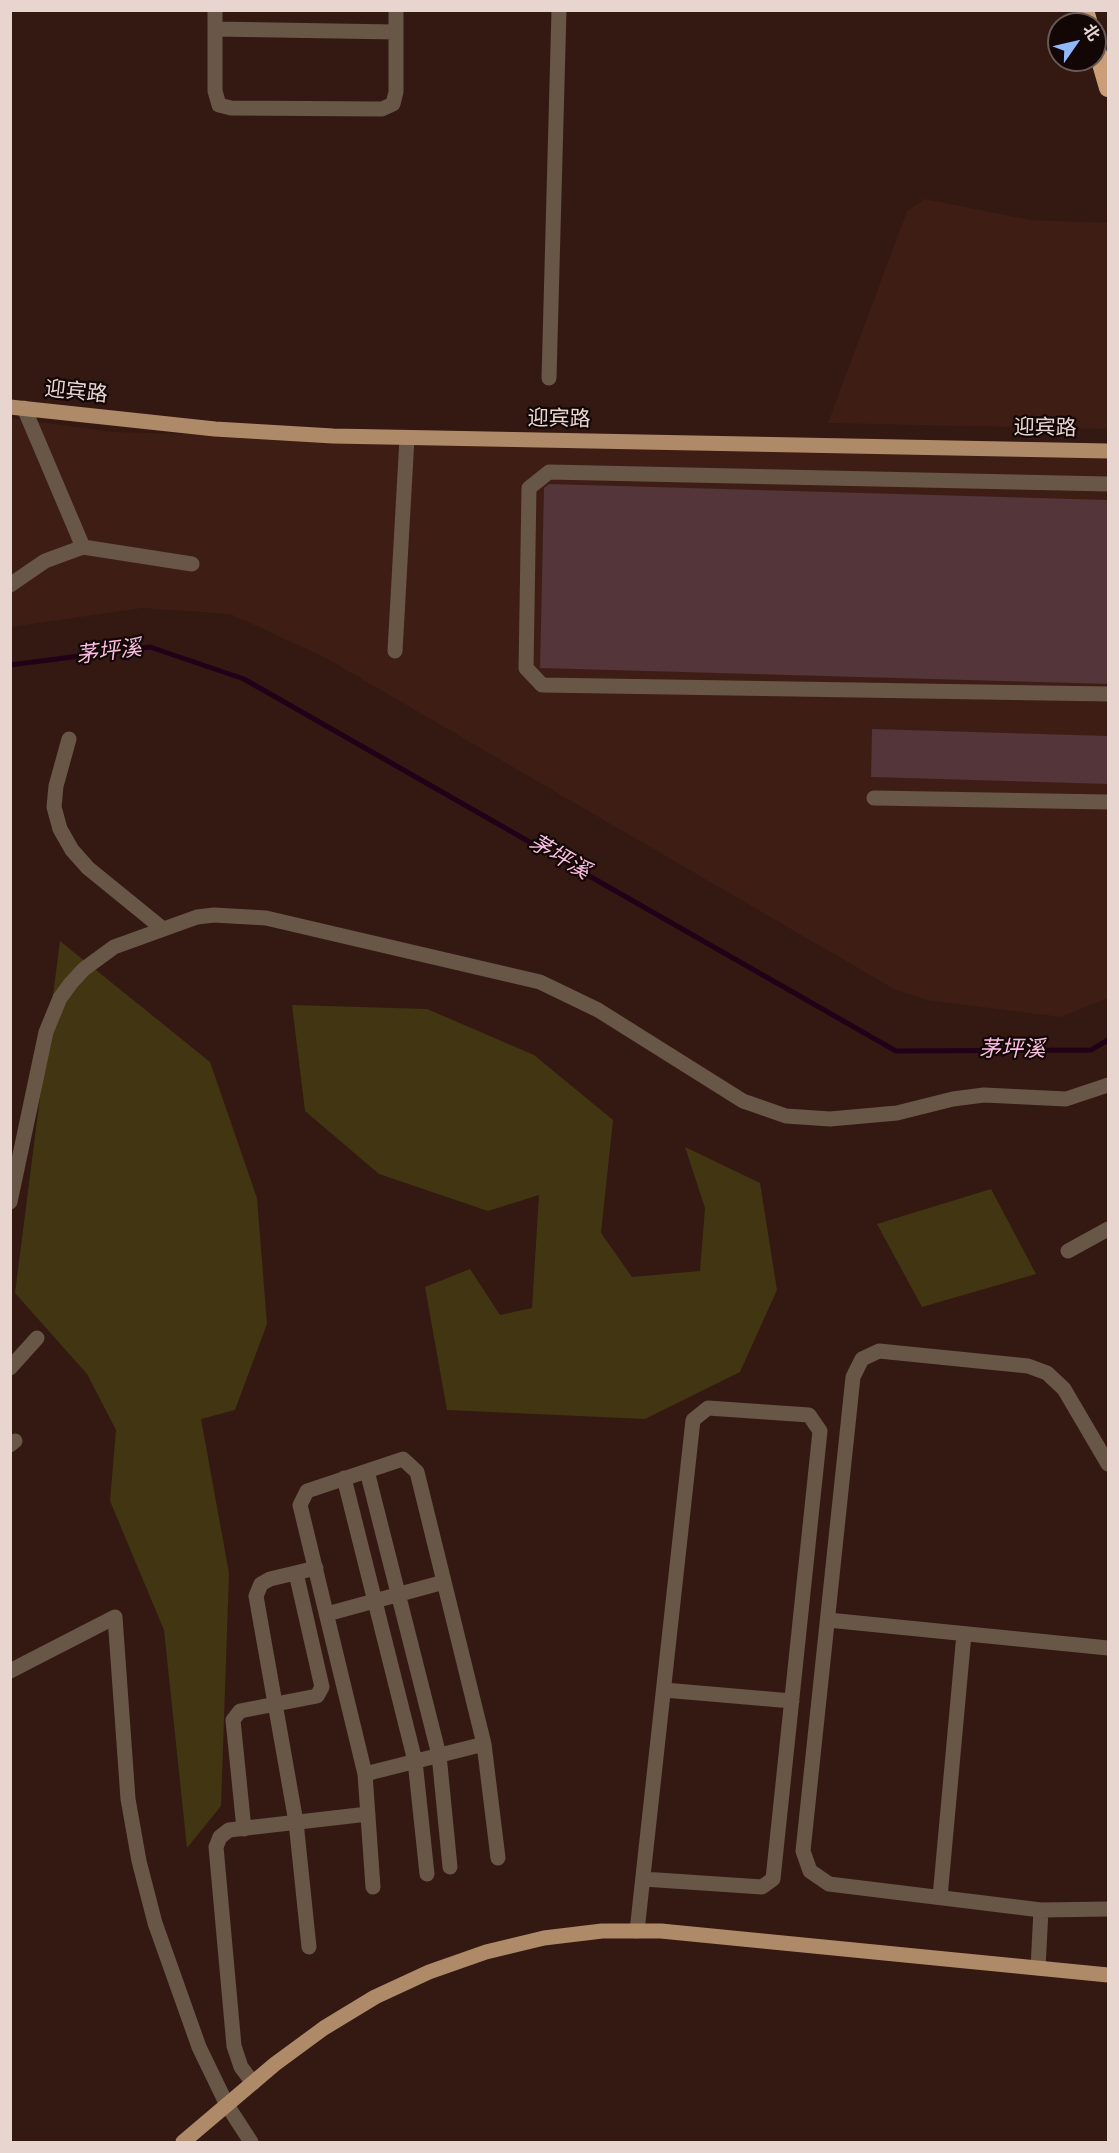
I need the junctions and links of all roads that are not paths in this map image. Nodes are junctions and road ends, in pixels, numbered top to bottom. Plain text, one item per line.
1 (215, 10) edge
2 (396, 10) edge
3 (559, 10) edge
4 (215, 29) junction
5 (396, 32) junction
6 (1103, 72) edge
7 (1108, 88) edge
8 (549, 378) dead end
9 (17, 408) edge
10 (406, 438) junction
11 (1108, 451) edge
12 (1108, 484) edge
13 (83, 547) junction
14 (192, 564) dead end
15 (10, 585) edge
16 (395, 651) dead end
17 (1108, 694) edge
18 (69, 739) dead end
19 (874, 798) dead end
20 (1108, 802) edge
21 (164, 929) junction
22 (1108, 1085) edge
23 (10, 1202) edge
24 (1108, 1229) edge
25 (1068, 1251) dead end
26 (37, 1338) dead end
27 (10, 1368) edge
28 (1108, 1464) edge
29 (367, 1471) junction
30 (344, 1478) junction
31 (316, 1568) junction
32 (296, 1572) junction
33 (444, 1581) junction
34 (398, 1594) junction
35 (375, 1601) junction
36 (327, 1614) junction
37 (828, 1620) junction
38 (964, 1634) junction
39 (1108, 1648) edge
40 (10, 1671) edge
41 (664, 1689) junction
42 (792, 1701) junction
43 (275, 1704) junction
44 (484, 1744) junction
45 (439, 1755) junction
46 (415, 1761) junction
47 (365, 1774) junction
48 (368, 1814) junction
49 (296, 1822) junction
50 (244, 1829) junction
51 (498, 1858) dead end
52 (450, 1867) dead end
53 (427, 1874) dead end
54 (643, 1879) junction
55 (373, 1887) dead end
56 (940, 1897) junction
57 (1108, 1908) edge
58 (1041, 1910) junction
59 (637, 1931) junction
60 (309, 1947) dead end
61 (1038, 1968) junction
62 (1108, 1975) edge
63 (253, 2083) junction
64 (227, 2105) junction
65 (183, 2142) edge
66 (251, 2142) edge

1 - 4 street
2 - 5 street
3 - 8 street
4 - 5 street
4 - 5 street
6 - 7 highway
9 - 10 main road, 迎宾路
9 - 13 street
10 - 11 main road, 迎宾路
10 - 16 street
12 - 17 street
13 - 14 street
13 - 15 street
18 - 21 street
19 - 20 street
21 - 22 street
21 - 23 street
24 - 25 street
26 - 27 street
28 - 37 street
29 - 30 street
29 - 33 street
29 - 34 street
30 - 31 street
30 - 35 street
31 - 32 street
31 - 36 street
32 - 43 street
32 - 43 street
33 - 34 street
33 - 44 street
34 - 35 street
34 - 45 street
35 - 36 street
35 - 46 street
36 - 47 street
37 - 38 street
37 - 56 street
38 - 39 street
38 - 56 street
40 - 64 street
41 - 42 street
41 - 42 street
41 - 54 street
42 - 54 street
43 - 49 street
43 - 50 street
44 - 45 street
44 - 51 street
45 - 46 street
45 - 52 street
46 - 47 street
46 - 53 street
47 - 48 street
48 - 49 street
48 - 55 street
49 - 50 street
49 - 60 street
50 - 63 street
54 - 59 street
56 - 58 street
57 - 58 street
58 - 61 street
59 - 61 main road
59 - 63 main road
61 - 62 main road
63 - 64 main road
64 - 65 main road
64 - 66 street

